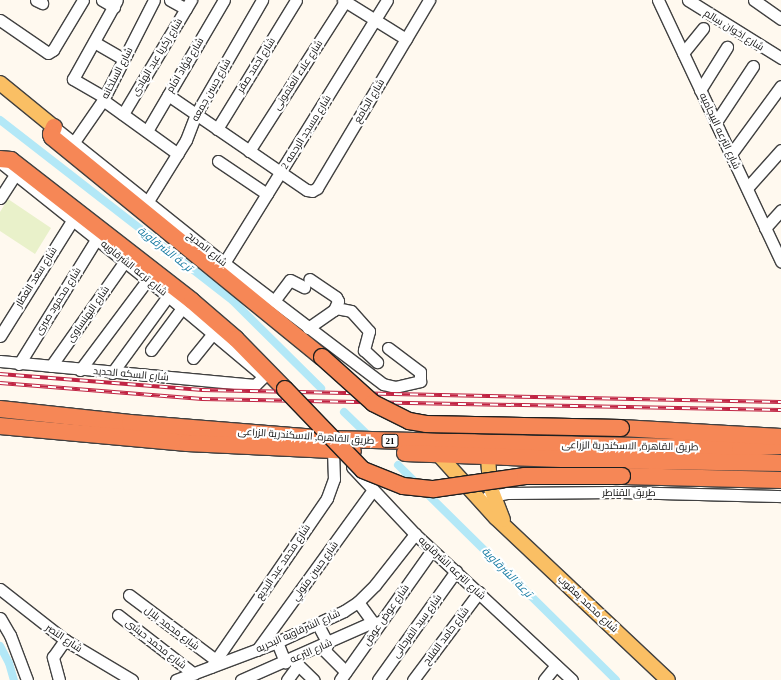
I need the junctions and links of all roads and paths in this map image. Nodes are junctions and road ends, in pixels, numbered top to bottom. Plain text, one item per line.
1 (83, 0) edge
2 (102, 0) edge
3 (154, 0) edge
4 (170, 0) edge
5 (224, 0) edge
6 (262, 0) edge
7 (296, 0) edge
8 (345, 0) edge
9 (387, 0) edge
10 (429, 0) edge
11 (658, 0) edge
12 (688, 0) edge
13 (754, 0) edge
14 (116, 3) edge
15 (188, 5) edge
16 (781, 19) edge
17 (0, 20) edge
18 (375, 20) junction
19 (703, 28) dead end
20 (406, 39) junction
21 (94, 42) junction
22 (727, 47) dead end
23 (683, 53) junction
24 (781, 58) edge
25 (123, 59) junction
26 (753, 66) dead end
27 (0, 83) edge
28 (781, 86) edge
29 (700, 90) junction
30 (168, 95) junction
31 (104, 99) junction
32 (123, 114) junction
33 (196, 114) junction
34 (716, 122) junction
35 (54, 127) junction
36 (217, 129) junction
37 (147, 131) junction
38 (74, 142) junction
39 (781, 150) edge
40 (249, 151) junction
41 (178, 154) junction
42 (731, 154) junction
43 (0, 159) edge
44 (218, 161) dead end
45 (0, 162) edge
46 (280, 172) junction
47 (15, 175) junction
48 (746, 188) junction
49 (267, 194) junction
50 (0, 198) edge
51 (148, 201) junction
52 (781, 210) edge
53 (73, 219) junction
54 (765, 228) junction
55 (96, 238) junction
56 (125, 261) junction
57 (781, 261) edge
58 (224, 263) junction
59 (148, 279) junction
60 (168, 296) junction
61 (274, 301) junction
62 (182, 308) junction
63 (336, 308) junction
64 (308, 328) junction
65 (213, 333) junction
66 (0, 336) edge
67 (151, 350) dead end
68 (193, 358) dead end
69 (0, 361) edge
70 (377, 362) junction
71 (19, 364) junction
72 (50, 366) junction
73 (80, 370) junction
74 (112, 373) junction
75 (368, 373) junction
76 (261, 380) joint
77 (0, 409) edge
78 (0, 426) edge
79 (781, 437) edge
80 (781, 446) edge
81 (335, 450) junction
82 (438, 454) junction
83 (488, 457) junction
84 (781, 463) edge
85 (781, 480) edge
86 (372, 491) junction
87 (492, 495) junction
88 (781, 496) edge
89 (479, 500) junction
90 (508, 529) junction
91 (415, 534) junction
92 (432, 550) junction
93 (456, 571) junction
94 (0, 589) edge
95 (479, 592) junction
96 (129, 595) dead end
97 (358, 602) junction
98 (118, 615) dead end
99 (0, 618) edge
100 (377, 623) junction
101 (318, 625) junction
102 (65, 640) junction
103 (277, 642) junction
104 (324, 645) junction
105 (257, 650) junction
106 (292, 662) junction
107 (213, 664) junction
108 (556, 665) junction
109 (194, 674) junction
110 (343, 676) edge
111 (27, 680) edge
112 (59, 680) edge
113 (132, 680) edge
114 (176, 680) edge
115 (241, 680) edge
116 (287, 680) edge
117 (314, 680) edge
118 (378, 680) edge
119 (413, 680) edge
120 (544, 680) edge
121 (572, 680) edge
122 (668, 680) edge

1 - 17 street
2 - 14 street
3 - 25 street, شارع السلخانه
4 - 15 street
5 - 30 street, شارع فؤاد امام
6 - 33 street, شارع حسن جمعه
7 - 36 street, شارع احمد صقر
8 - 18 street
8 - 40 street, شارع علاء العتمونى
9 - 18 street, شارع مسجد الرحمه 2
10 - 20 street, شارع الجامع
11 - 23 street, شارع الترعه البيجاميه
12 - 24 street, شارع اخوان سالم
13 - 16 street
14 - 21 street
15 - 32 street, شارع زكريا عبد الهادى
18 - 20 street
18 - 46 street, شارع مسجد الرحمه 2
19 - 23 street
20 - 46 street, شارع الجامع
21 - 25 street
21 - 31 street
22 - 29 street
23 - 29 street, شارع الترعه البيجاميه
25 - 31 street, شارع السلخانه
26 - 34 street
27 - 35 main road, شارع المديح
28 - 42 street
29 - 34 street, شارع الترعه البيجاميه
30 - 33 street
30 - 37 street, شارع فؤاد امام
31 - 32 street
31 - 38 street, شارع السلخانه
32 - 37 street
33 - 36 street
33 - 41 street, شارع حسن جمعه
34 - 42 street, شارع الترعه البيجاميه
35 - 38 street, شارع المديح
35 - 79 highway, bridge
36 - 40 street
37 - 41 street
38 - 51 street, شارع المديح
39 - 48 street
40 - 46 street
41 - 51 street, شارع حسن جمعه
42 - 48 street, شارع الترعه البيجاميه
43 - 85 highway, bridge
44 - 49 street
45 - 47 street, شارع ترعه الشرقاويه
46 - 49 street, شارع مسجد الرحمه 2
47 - 50 street
47 - 53 street, شارع ترعه الشرقاويه
48 - 54 street, شارع الترعه البيجاميه
49 - 58 street, شارع مسجد الرحمه 2
51 - 58 street, شارع المديح
52 - 54 street
53 - 55 street, شارع ترعه الشرقاويه
53 - 66 street, شارع سعد العطار
54 - 57 street, شارع الترعه البيجاميه
55 - 56 street, شارع ترعه الشرقاويه
55 - 71 street, شارع محمود صبرى
56 - 59 street, شارع ترعه الشرقاويه
56 - 72 street, شارع البهنساوى
58 - 61 street, شارع المديح
59 - 60 street, شارع ترعه الشرقاويه
59 - 73 street
60 - 62 street, شارع ترعه الشرقاويه
60 - 74 street
61 - 63 street
61 - 64 street, شارع المديح
62 - 65 street, شارع ترعه الشرقاويه
62 - 67 street
63 - 64 street
63 - 70 street
64 - 75 street, شارع المديح
65 - 68 street
65 - 76 street, شارع ترعه الشرقاويه
69 - 71 street, شارع السكه الحديد
70 - 75 street
70 - 75 street, شارع المديح
71 - 72 street, شارع السكه الحديد
72 - 73 street, شارع السكه الحديد
73 - 74 street, شارع السكه الحديد
74 - 76 street, شارع السكه الحديد
77 - 80 highway, طريق القاهرة, الاسكندرية الزراعى / 21
78 - 81 highway, طريق القاهرة, الاسكندرية الزراعى / 21
81 - 82 highway, طريق القاهرة, الاسكندرية الزراعى / 21
81 - 86 street, شارع الترعه الشرقاويه
81 - 107 street, شارع محمد عبد البديع
82 - 83 highway, طريق القاهرة, الاسكندرية الزراعى / 21
82 - 89 main road, شارع محمد يعقوب
83 - 84 highway, طريق القاهرة, الاسكندرية الزراعى / 21
83 - 87 main road, شارع محمد يعقوب
86 - 91 street, شارع الترعه الشرقاويه
86 - 105 street, شارع حسن متولي
87 - 88 street, طريق القناطر
87 - 89 street, طريق القناطر
87 - 90 main road, شارع محمد يعقوب
89 - 90 main road, شارع محمد يعقوب
90 - 122 main road, شارع محمد يعقوب
91 - 92 street, شارع الترعه الشرقاويه
91 - 97 street, شارع الشرقاويه البحريه
92 - 93 street, شارع الترعه الشرقاويه
92 - 100 street, شارع عوض عوض
93 - 95 street, شارع الترعه الشرقاويه
93 - 118 street, شارع سيد الفرحانى
94 - 102 street, شارع النصر
95 - 108 street, شارع الترعه الشرقاويه
95 - 119 street, شارع حامد الفلاح
96 - 107 street, شارع محمد بلال
97 - 100 street
97 - 101 street, شارع الشرقاويه البحريه
98 - 109 street, شارع محمد حبشى
99 - 111 street
100 - 104 street, شارع الترعه
100 - 110 street, شارع عوض عوض
101 - 103 street, شارع الشرقاويه البحريه
101 - 104 street
102 - 112 street
102 - 113 street, شارع النصر
103 - 105 street, شارع الشرقاويه البحريه
103 - 106 street
104 - 106 street, شارع الترعه
104 - 110 street
105 - 107 street, شارع الشرقاويه البحريه
106 - 115 street, شارع الترعه
106 - 116 street
106 - 117 street
107 - 109 street, شارع الشرقاويه البحريه
108 - 120 street
108 - 121 street, شارع الترعه الشرقاويه
109 - 114 street, شارع الشرقاويه البحريه

